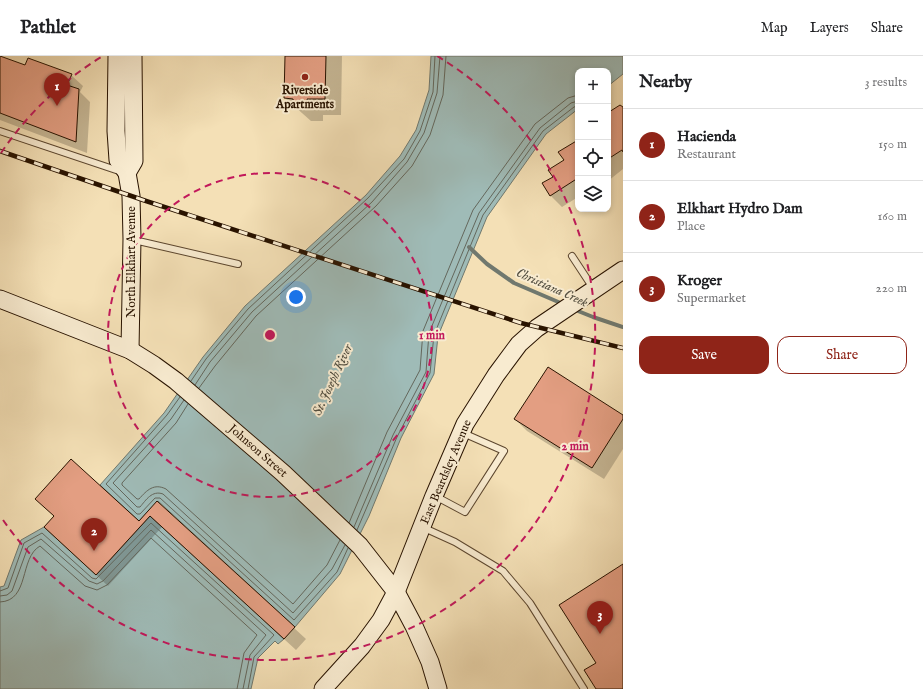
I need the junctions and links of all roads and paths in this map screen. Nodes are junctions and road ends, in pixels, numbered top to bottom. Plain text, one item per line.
1 (116, 56) edge
2 (133, 56) edge
3 (0, 131) edge
4 (128, 173) junction
5 (132, 239) junction
6 (572, 256) dead end
7 (238, 264) dead end
8 (623, 270) edge
9 (589, 293) junction
10 (0, 299) edge
11 (130, 350) junction
12 (461, 432) junction
13 (434, 496) junction
14 (422, 527) junction
15 (396, 592) junction
16 (323, 689) edge
17 (438, 689) edge
18 (584, 689) edge

1 - 4 main road, North Elkhart Avenue
2 - 4 main road, North Elkhart Avenue
3 - 4 lane
4 - 5 main road, North Elkhart Avenue
5 - 7 lane
5 - 11 main road, North Elkhart Avenue
6 - 9 lane
8 - 9 main road, East Beardsley Avenue
9 - 12 main road, East Beardsley Avenue
10 - 11 main road, Johnson Street
11 - 15 main road, Johnson Street
12 - 13 main road, East Beardsley Avenue
12 - 13 lane
13 - 14 main road, East Beardsley Avenue
14 - 15 main road, East Beardsley Avenue
14 - 18 lane
15 - 16 main road, East Beardsley Avenue
15 - 17 main road, Johnson Street

